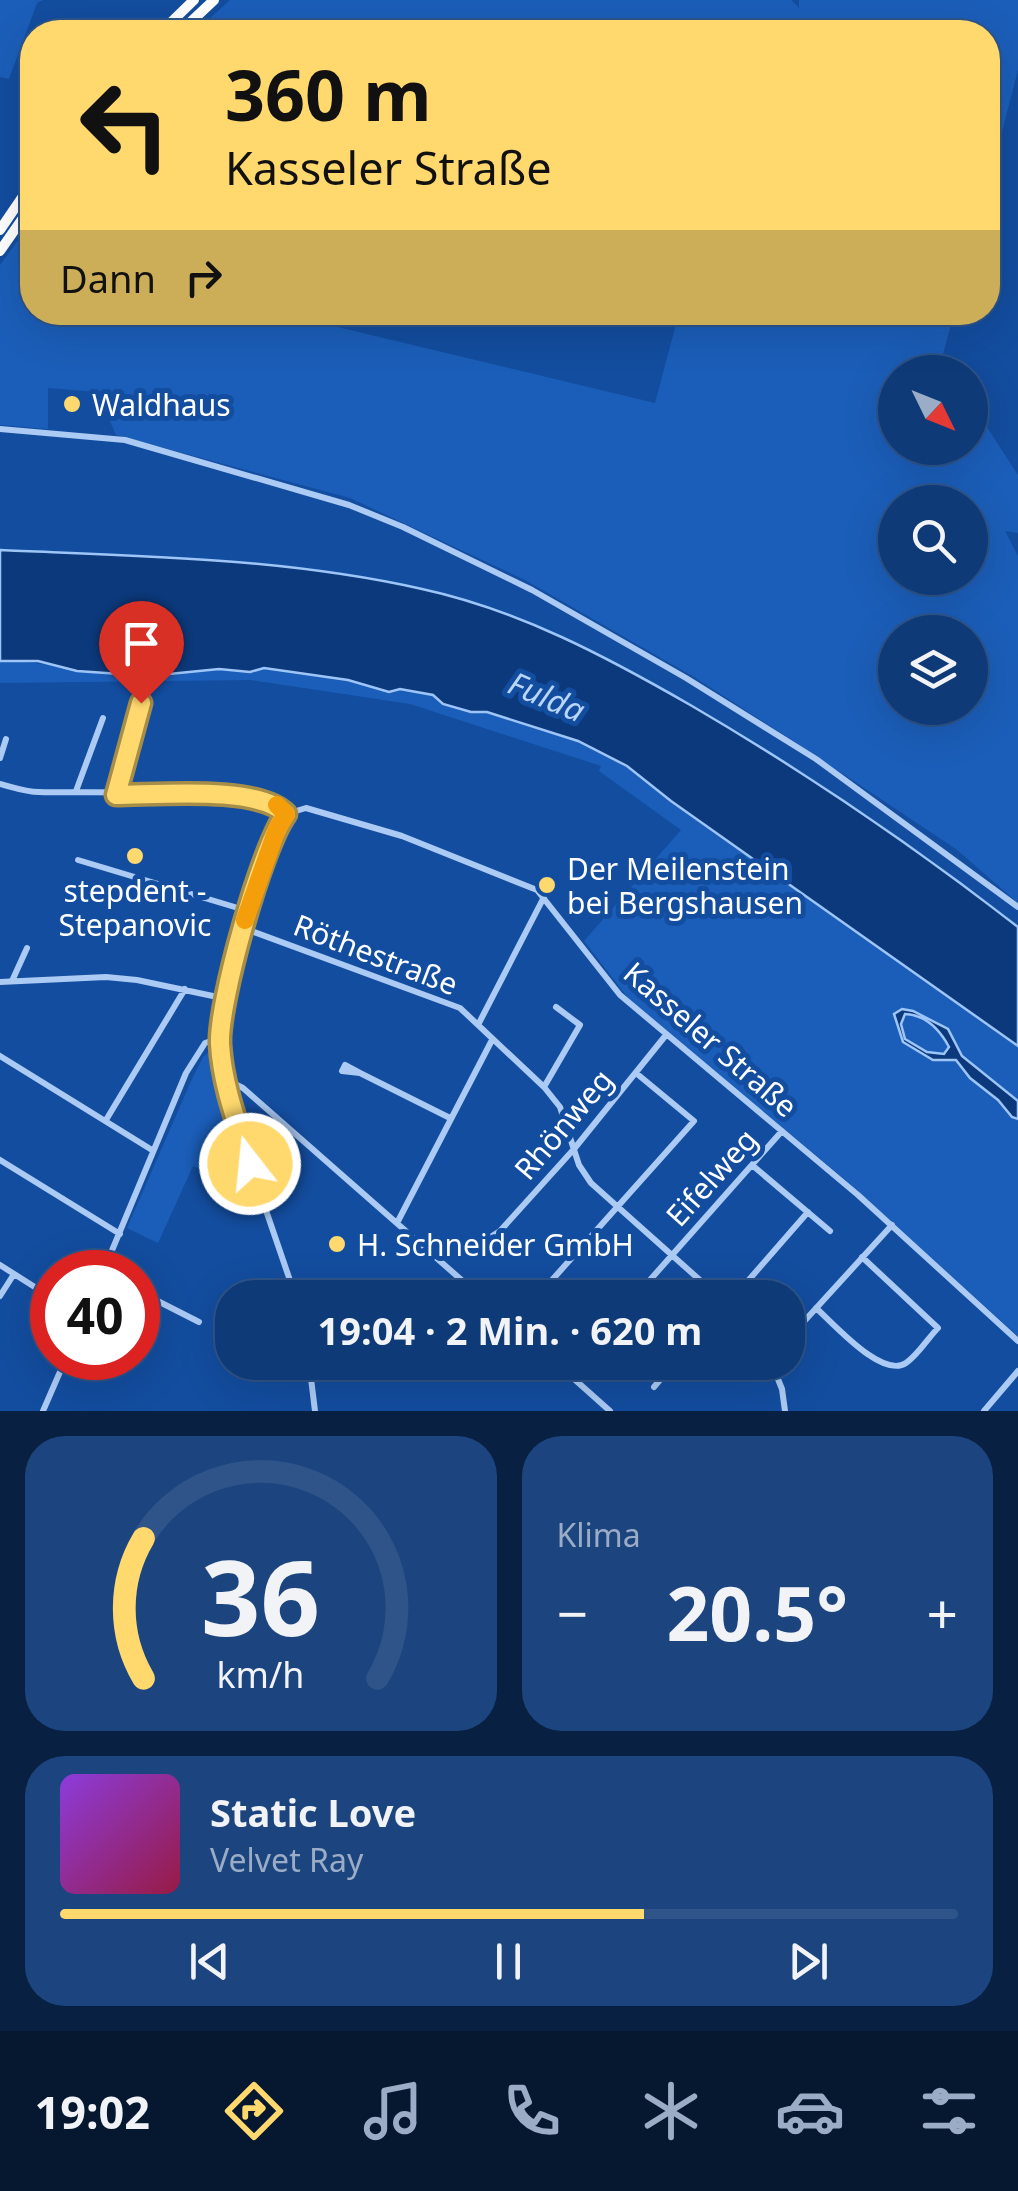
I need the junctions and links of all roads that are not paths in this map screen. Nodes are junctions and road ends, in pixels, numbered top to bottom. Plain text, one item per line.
1 (194, 0) edge
2 (214, 0) edge
3 (173, 20) edge
4 (193, 20) edge
5 (20, 201) edge
6 (20, 223) edge
7 (0, 230) edge
8 (0, 251) edge
9 (0, 429) edge
10 (144, 691) dead end
11 (103, 718) dead end
12 (6, 739) dead end
13 (0, 758) edge
14 (0, 784) edge
15 (76, 791) junction
16 (116, 795) junction
17 (286, 814) junction
18 (78, 860) dead end
19 (544, 897) junction
20 (1018, 907) edge
21 (248, 911) junction
22 (243, 928) junction
23 (27, 948) dead end
24 (0, 982) edge
25 (12, 982) junction
26 (185, 989) junction
27 (227, 999) junction
28 (556, 1006) dead end
29 (477, 1025) junction
30 (666, 1036) junction
31 (220, 1038) junction
32 (492, 1040) junction
33 (0, 1056) edge
34 (360, 1073) dead end
35 (636, 1073) junction
36 (225, 1079) junction
37 (544, 1087) junction
38 (450, 1118) junction
39 (106, 1120) junction
40 (782, 1132) junction
41 (574, 1149) junction
42 (152, 1150) junction
43 (0, 1160) edge
44 (752, 1165) junction
45 (619, 1207) junction
46 (808, 1212) junction
47 (398, 1223) junction
48 (892, 1225) junction
49 (830, 1231) dead end
50 (120, 1234) junction
51 (489, 1238) dead end
52 (114, 1250) edge
53 (672, 1255) junction
54 (862, 1257) junction
55 (0, 1265) edge
56 (14, 1274) junction
57 (290, 1280) edge
58 (462, 1280) edge
59 (552, 1280) edge
60 (650, 1280) edge
61 (700, 1280) edge
62 (749, 1280) edge
63 (30, 1284) edge
64 (0, 1296) edge
65 (160, 1302) edge
66 (816, 1308) junction
67 (805, 1320) edge
68 (199, 1322) dead end
69 (1018, 1340) edge
70 (1018, 1370) edge
71 (56, 1380) edge
72 (311, 1380) edge
73 (576, 1380) edge
74 (660, 1380) edge
75 (779, 1380) edge
76 (654, 1387) dead end
77 (43, 1411) edge
78 (315, 1411) edge
79 (610, 1411) edge
80 (786, 1411) edge
81 (984, 1411) edge

1 - 3 highway
2 - 4 highway
5 - 7 highway
6 - 8 highway
9 - 20 street
10 - 16 street
11 - 15 street
12 - 13 street
14 - 15 street, Kasseler Straße
15 - 16 street, Kasseler Straße
16 - 17 street, Kasseler Straße
17 - 19 street, Kasseler Straße
17 - 21 street
18 - 21 street
19 - 29 street
19 - 30 street, Kasseler Straße
21 - 22 street
22 - 27 street
22 - 29 street, Röthestraße
23 - 25 street
24 - 25 street
25 - 26 street
26 - 27 street
26 - 39 street
27 - 31 street
28 - 37 street
29 - 32 street, Röthestraße
30 - 35 street, Rhönweg
30 - 40 street, Kasseler Straße
31 - 36 street
31 - 42 street
32 - 37 street, Röthestraße
32 - 38 street
33 - 39 street
34 - 38 street
35 - 41 street, Rhönweg
35 - 45 street
36 - 47 street
36 - 57 street
37 - 41 street, Röthestraße
38 - 47 street
39 - 42 street
40 - 44 street, Eifelweg
40 - 48 street, Kasseler Straße
41 - 45 street, Röthestraße
41 - 51 street, Rhönweg
42 - 50 street
43 - 50 street
44 - 46 street
44 - 53 street, Eifelweg
45 - 53 street, Röthestraße
45 - 59 street
46 - 49 street
46 - 62 street
47 - 58 street
48 - 54 street
48 - 69 street, Kasseler Straße
50 - 52 street
53 - 60 street, Eifelweg
53 - 61 street, Röthestraße
54 - 66 street
54 - 66 street
55 - 56 street
56 - 63 street
56 - 64 street
65 - 68 street
66 - 67 street
70 - 81 street
71 - 77 street
72 - 78 street
73 - 79 street
74 - 76 street
75 - 80 street

